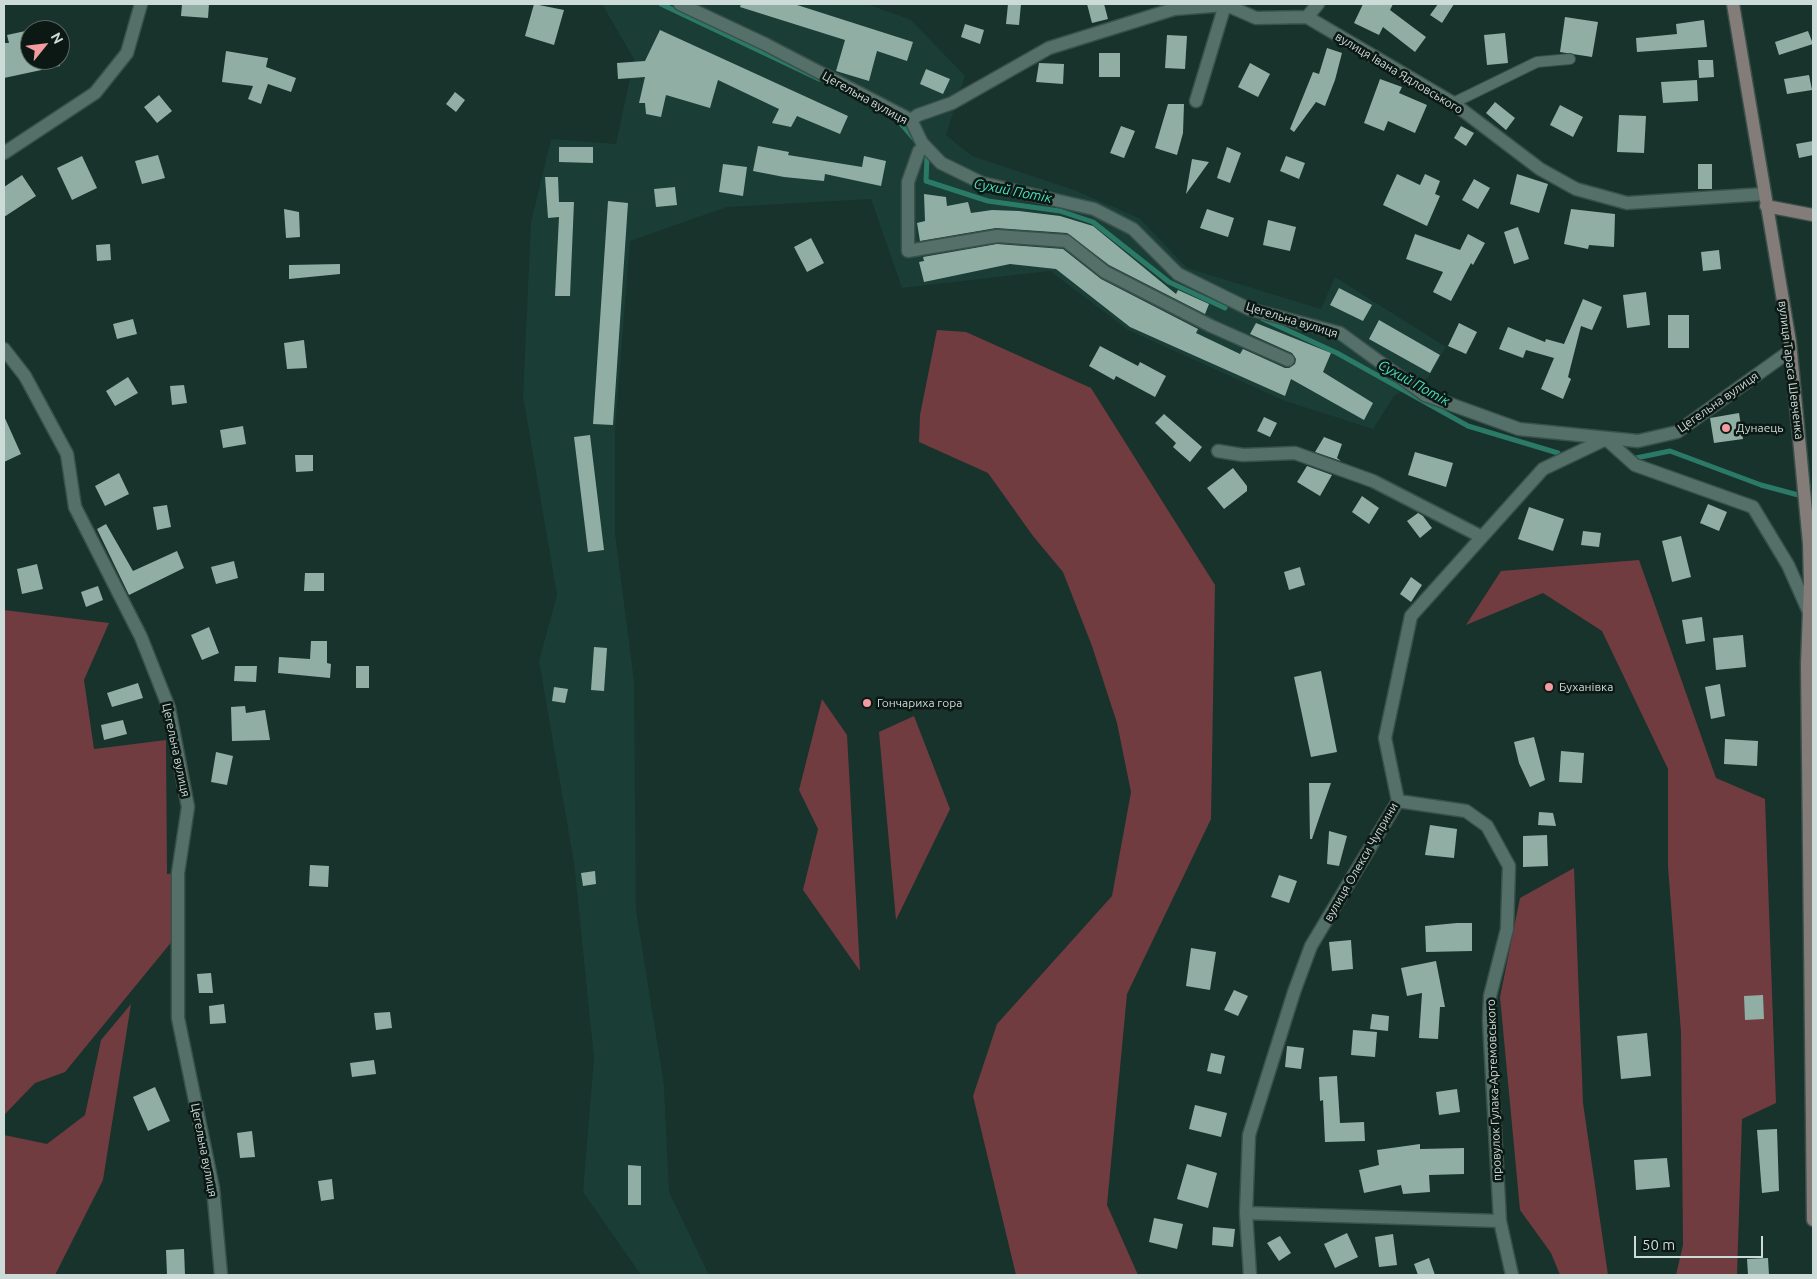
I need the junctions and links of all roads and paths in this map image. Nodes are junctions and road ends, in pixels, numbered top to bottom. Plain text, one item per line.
1 (141, 4) edge
2 (680, 4) edge
3 (1224, 4) edge
4 (1318, 4) edge
5 (1733, 4) edge
6 (1307, 17) junction
7 (1570, 59) dead end
8 (1196, 101) dead end
9 (1453, 103) junction
10 (911, 120) junction
11 (919, 151) dead end
12 (4, 153) edge
13 (1765, 200) junction
14 (1813, 215) edge
15 (4, 349) edge
16 (1790, 351) junction
17 (1288, 360) dead end
18 (1606, 439) junction
19 (1218, 451) dead end
20 (1482, 537) junction
21 (1812, 584) edge
22 (1808, 610) junction
23 (1398, 801) junction
24 (1812, 1099) edge
25 (1246, 1213) junction
26 (1813, 1220) edge
27 (1500, 1221) junction
28 (221, 1275) edge
29 (1250, 1275) edge
30 (1512, 1275) edge

1 - 12 street
2 - 10 street, Цегельна вулиця
3 - 6 street
3 - 8 street
3 - 10 street
4 - 6 street
5 - 13 street, вулиця Тараса Шевченка
6 - 9 street, вулиця Івана Ядловського
7 - 9 lane
9 - 13 street, вулиця Івана Ядловського
10 - 18 street, Цегельна вулиця
11 - 17 street
13 - 14 street
13 - 16 street, вулиця Тараса Шевченка
15 - 28 street, Цегельна вулиця
16 - 18 street, Цегельна вулиця
16 - 21 street, вулиця Тараса Шевченка
18 - 20 street, вулиця Олекси Чуприни
18 - 22 street
19 - 20 street
20 - 23 street, вулиця Олекси Чуприни
21 - 22 street, вулиця Тараса Шевченка
22 - 24 street, вулиця Тараса Шевченка
23 - 25 street, вулиця Олекси Чуприни
23 - 27 street, провулок Гулака-Артемовського
24 - 26 street, вулиця Тараса Шевченка
25 - 27 street
25 - 29 street, вулиця Олекси Чуприни
27 - 30 street, провулок Гулака-Артемовського

